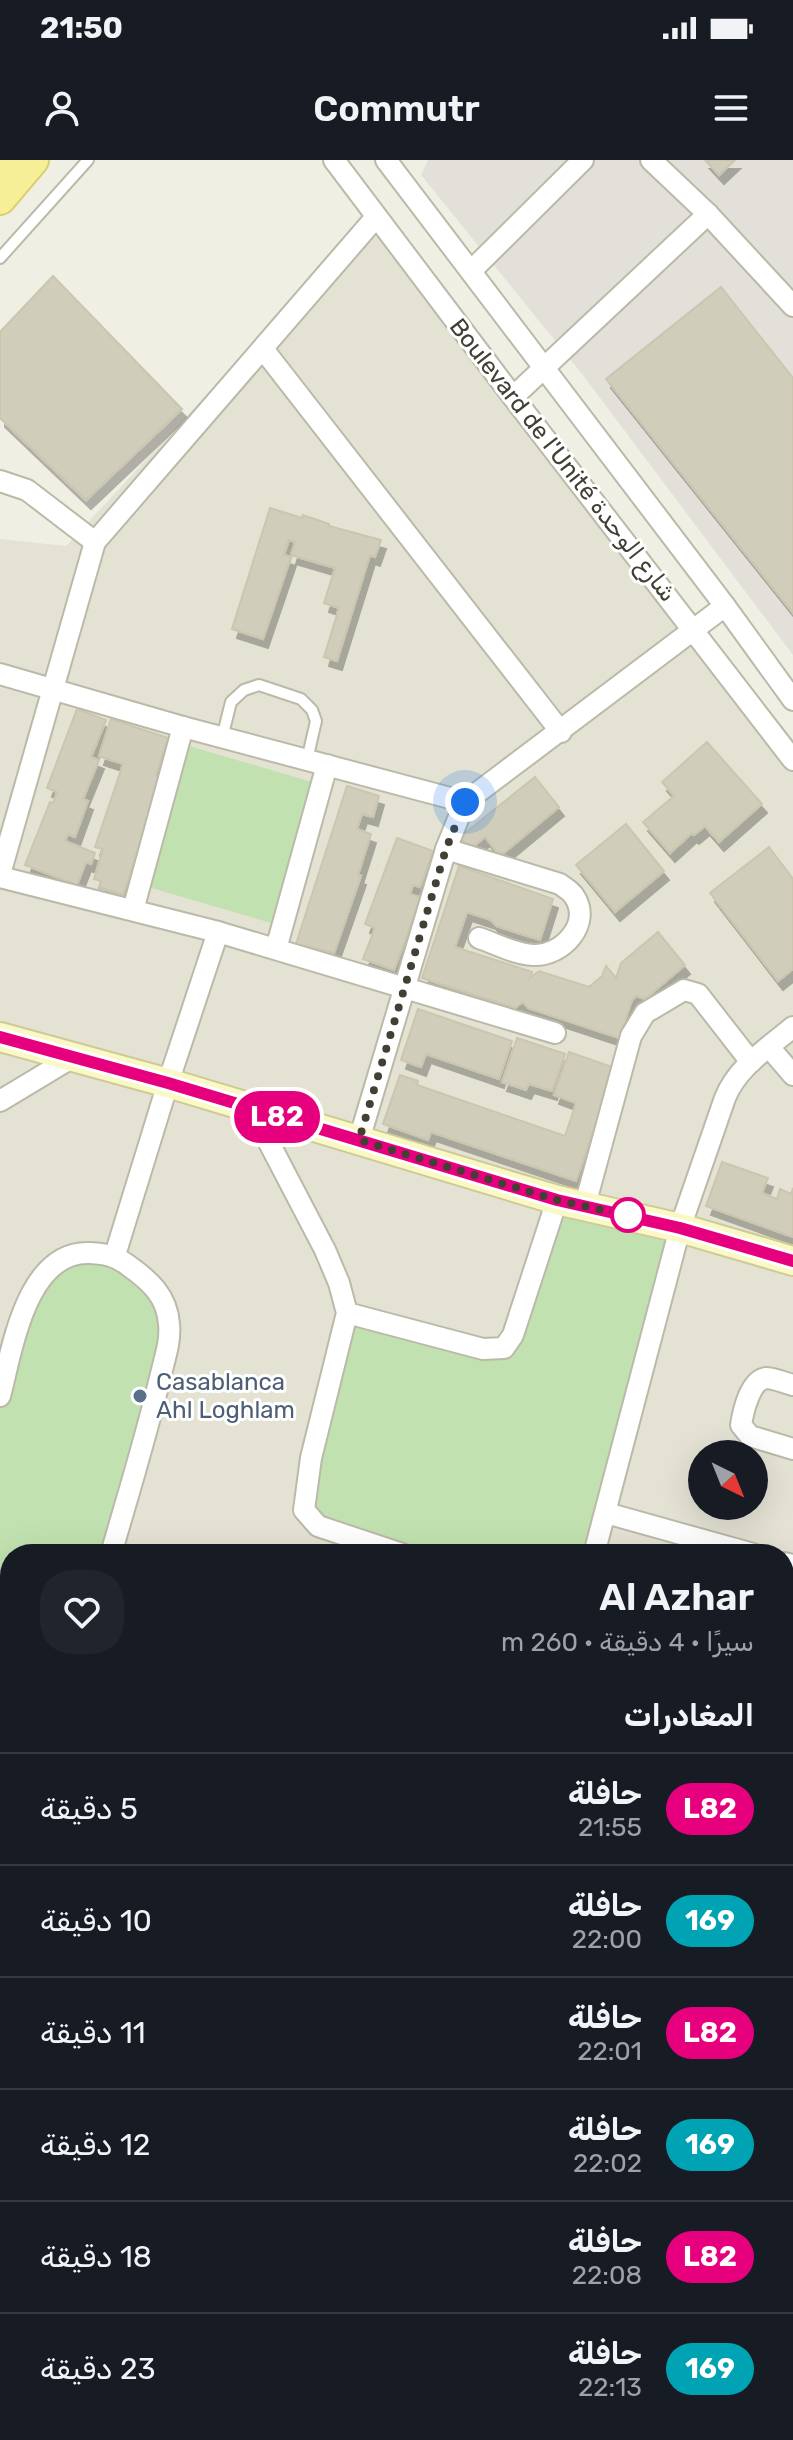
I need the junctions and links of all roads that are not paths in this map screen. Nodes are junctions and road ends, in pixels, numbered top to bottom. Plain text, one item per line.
1 (33, 160) edge
2 (88, 160) edge
3 (334, 160) edge
4 (583, 160) edge
5 (651, 160) edge
6 (395, 165) edge
7 (0, 199) edge
8 (708, 214) junction
9 (376, 217) junction
10 (0, 258) edge
11 (471, 271) junction
12 (793, 306) edge
13 (263, 349) junction
14 (543, 366) junction
15 (513, 397) junction
16 (0, 481) edge
17 (95, 542) junction
18 (725, 606) junction
19 (694, 630) junction
20 (0, 674) edge
21 (53, 689) junction
22 (793, 700) edge
23 (183, 727) junction
24 (561, 732) junction
25 (222, 738) junction
26 (793, 760) edge
27 (317, 763) junction
28 (465, 802) junction
29 (446, 849) junction
30 (0, 876) edge
31 (133, 910) junction
32 (218, 932) junction
33 (479, 938) dead end
34 (276, 949) junction
35 (403, 989) junction
36 (793, 1027) edge
37 (555, 1033) dead end
38 (0, 1037) edge
39 (769, 1047) junction
40 (73, 1057) junction
41 (751, 1062) junction
42 (793, 1075) edge
43 (168, 1083) junction
44 (0, 1101) edge
45 (252, 1110) junction
46 (359, 1140) junction
47 (557, 1200) junction
48 (585, 1205) junction
49 (680, 1228) junction
50 (115, 1255) junction
51 (793, 1261) edge
52 (347, 1313) junction
53 (793, 1385) edge
54 (0, 1396) edge
55 (793, 1449) edge
56 (606, 1513) junction
57 (114, 1544) edge
58 (372, 1544) edge
59 (597, 1544) edge
60 (717, 1544) edge

1 - 7 main road
2 - 10 lane
3 - 9 street, Boulevard de l'Unité شارع الوحدة
4 - 11 street
5 - 8 street
6 - 11 street, Boulevard de l'Unité شارع الوحدة
8 - 12 street
8 - 14 street
9 - 13 street
9 - 15 street, Boulevard de l'Unité شارع الوحدة
11 - 14 street, Boulevard de l'Unité شارع الوحدة
13 - 17 street
13 - 24 street
14 - 15 street
14 - 18 street, Boulevard de l'Unité شارع الوحدة
15 - 19 street, Boulevard de l'Unité شارع الوحدة
16 - 17 street
17 - 21 street
18 - 19 street
18 - 22 street, Boulevard de l'Unité شارع الوحدة
19 - 24 street
19 - 26 street, Boulevard de l'Unité شارع الوحدة
20 - 21 street
21 - 23 street
21 - 30 street
23 - 25 street
23 - 31 street
24 - 28 street
25 - 27 street
25 - 27 lane
27 - 28 street
27 - 34 street
28 - 29 street
29 - 33 street
29 - 35 street
30 - 31 street
31 - 32 street
32 - 34 street
32 - 43 street
34 - 35 street
35 - 37 street
35 - 46 street
36 - 39 street
38 - 40 main road
39 - 41 street
39 - 42 street
40 - 43 main road
40 - 44 street
41 - 48 street
41 - 49 street
43 - 45 main road
43 - 50 street
45 - 46 main road
45 - 52 street
46 - 47 main road
47 - 48 main road
47 - 52 street
48 - 49 main road
49 - 51 main road
49 - 56 street
50 - 54 street
50 - 57 street
52 - 58 street
53 - 55 street
56 - 59 street
56 - 60 street

